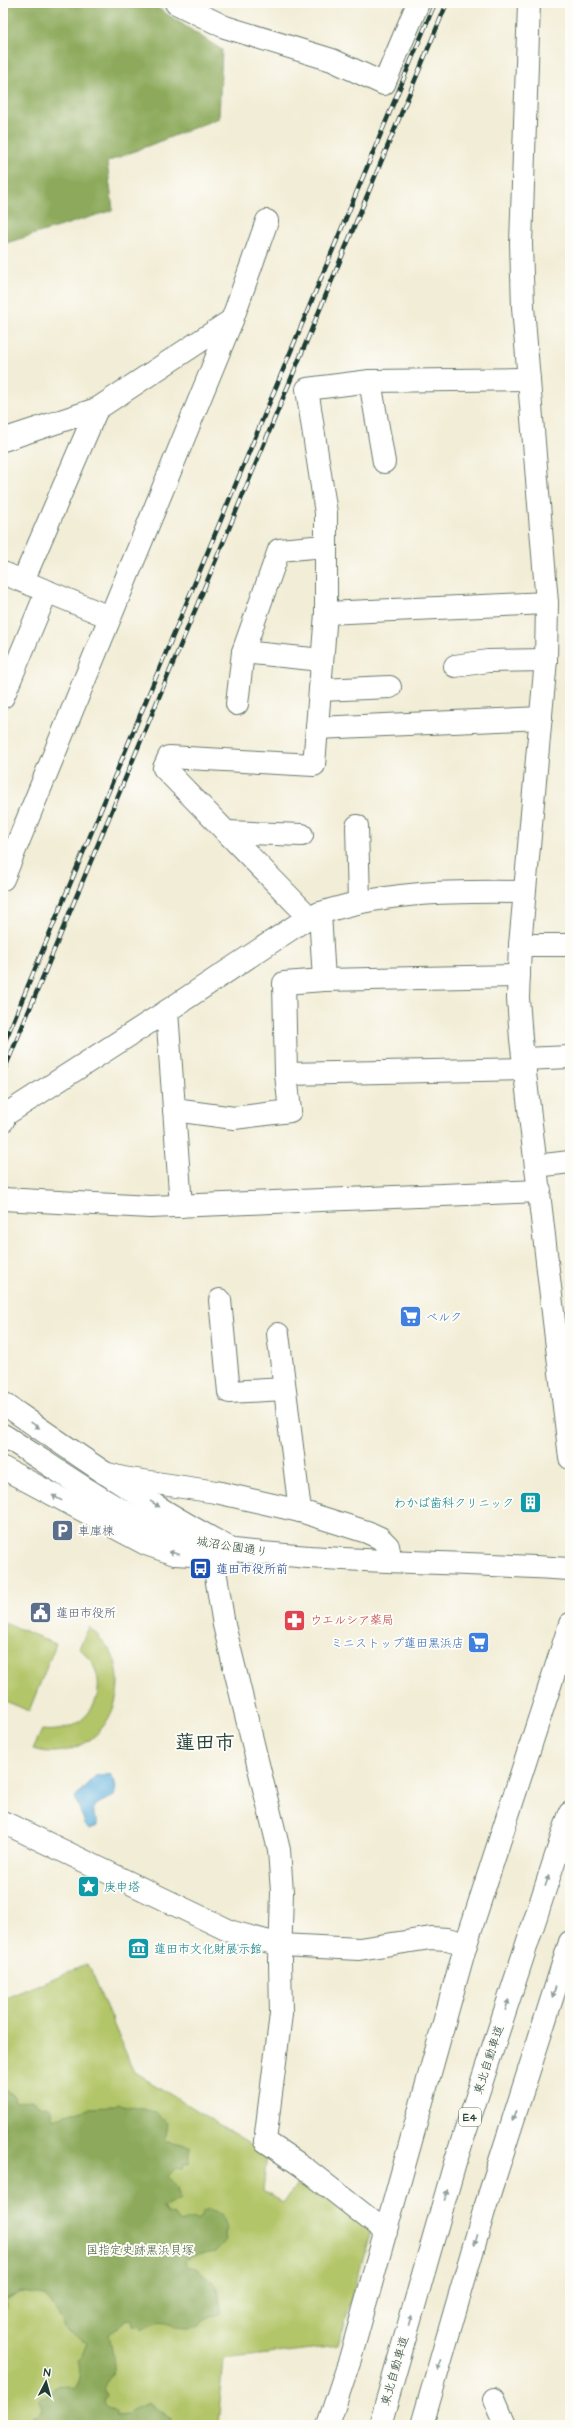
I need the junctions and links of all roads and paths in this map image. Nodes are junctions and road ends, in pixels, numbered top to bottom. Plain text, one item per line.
1 (176, 3) edge
2 (418, 3) edge
3 (529, 3) edge
4 (267, 222) dead end
5 (232, 320) junction
6 (529, 379) junction
7 (370, 381) junction
8 (97, 410) junction
9 (3, 440) edge
10 (384, 462) dead end
11 (325, 546) junction
12 (3, 572) edge
13 (23, 581) junction
14 (47, 591) junction
15 (547, 603) junction
16 (326, 614) junction
17 (110, 617) junction
18 (243, 652) junction
19 (322, 660) junction
20 (546, 660) junction
21 (455, 666) dead end
22 (390, 687) dead end
23 (4, 690) edge
24 (320, 690) junction
25 (237, 704) dead end
26 (541, 718) junction
27 (317, 728) junction
28 (357, 826) dead end
29 (226, 832) junction
30 (302, 835) dead end
31 (3, 879) edge
32 (524, 892) junction
33 (359, 902) junction
34 (315, 915) junction
35 (520, 945) junction
36 (570, 945) edge
37 (519, 976) junction
38 (324, 980) junction
39 (167, 1011) junction
40 (570, 1057) edge
41 (524, 1064) junction
42 (286, 1074) junction
43 (174, 1110) junction
44 (3, 1121) edge
45 (570, 1162) edge
46 (536, 1166) junction
47 (540, 1191) junction
48 (3, 1199) edge
49 (181, 1206) junction
50 (220, 1300) dead end
51 (278, 1334) dead end
52 (284, 1389) junction
53 (3, 1403) edge
54 (9, 1439) edge
55 (570, 1458) edge
56 (3, 1468) edge
57 (104, 1472) junction
58 (300, 1511) junction
59 (234, 1550) junction
60 (282, 1554) junction
61 (213, 1558) junction
62 (390, 1561) junction
63 (570, 1569) edge
64 (570, 1624) edge
65 (570, 1813) edge
66 (5, 1823) dead end
67 (570, 1942) edge
68 (466, 1944) junction
69 (281, 1945) junction
70 (386, 2232) junction
71 (494, 2399) dead end
72 (328, 2425) edge
73 (380, 2425) edge
74 (422, 2425) edge
75 (505, 2425) edge

1 - 2 main road
3 - 6 main road
4 - 5 main road
5 - 8 main road
5 - 17 main road
6 - 7 main road
6 - 15 main road
7 - 10 main road
7 - 11 main road
8 - 9 main road
8 - 13 main road
11 - 16 main road
11 - 18 main road
12 - 13 main road
13 - 14 main road
14 - 17 main road
14 - 23 main road
15 - 16 main road
15 - 20 main road
16 - 19 main road
17 - 31 main road
18 - 19 main road
18 - 25 main road
19 - 24 main road
20 - 21 main road
20 - 26 main road
22 - 24 main road
24 - 27 main road
26 - 27 main road
26 - 32 main road
27 - 29 main road
28 - 33 main road
29 - 30 main road
29 - 34 main road
32 - 33 main road
32 - 35 main road
33 - 34 main road
34 - 38 main road
34 - 39 main road
35 - 36 main road
35 - 37 main road
37 - 38 main road
37 - 41 main road
38 - 42 main road
39 - 43 main road
39 - 44 main road
40 - 41 main road
41 - 42 main road
41 - 46 main road
42 - 43 main road
43 - 49 main road
45 - 46 main road
46 - 47 main road
47 - 49 main road
47 - 55 main road
48 - 49 main road
50 - 52 main road
51 - 52 main road
52 - 58 main road
53 -> 57 main road
54 - 59 main road, 城沼公園通り
61 -> 56 main road
57 - 58 main road
57 -> 59 main road
58 - 62 main road
59 - 60 main road, 城沼公園通り
60 - 61 main road
60 - 62 main road, 城沼公園通り
61 - 69 main road
62 - 63 main road, 城沼公園通り
64 - 68 main road
73 -> 65 main road, 東北自動車道 / E4
66 - 69 main road
67 -> 74 main road
68 - 69 main road
68 - 70 main road
69 - 70 main road
70 - 72 main road
71 - 75 main road

